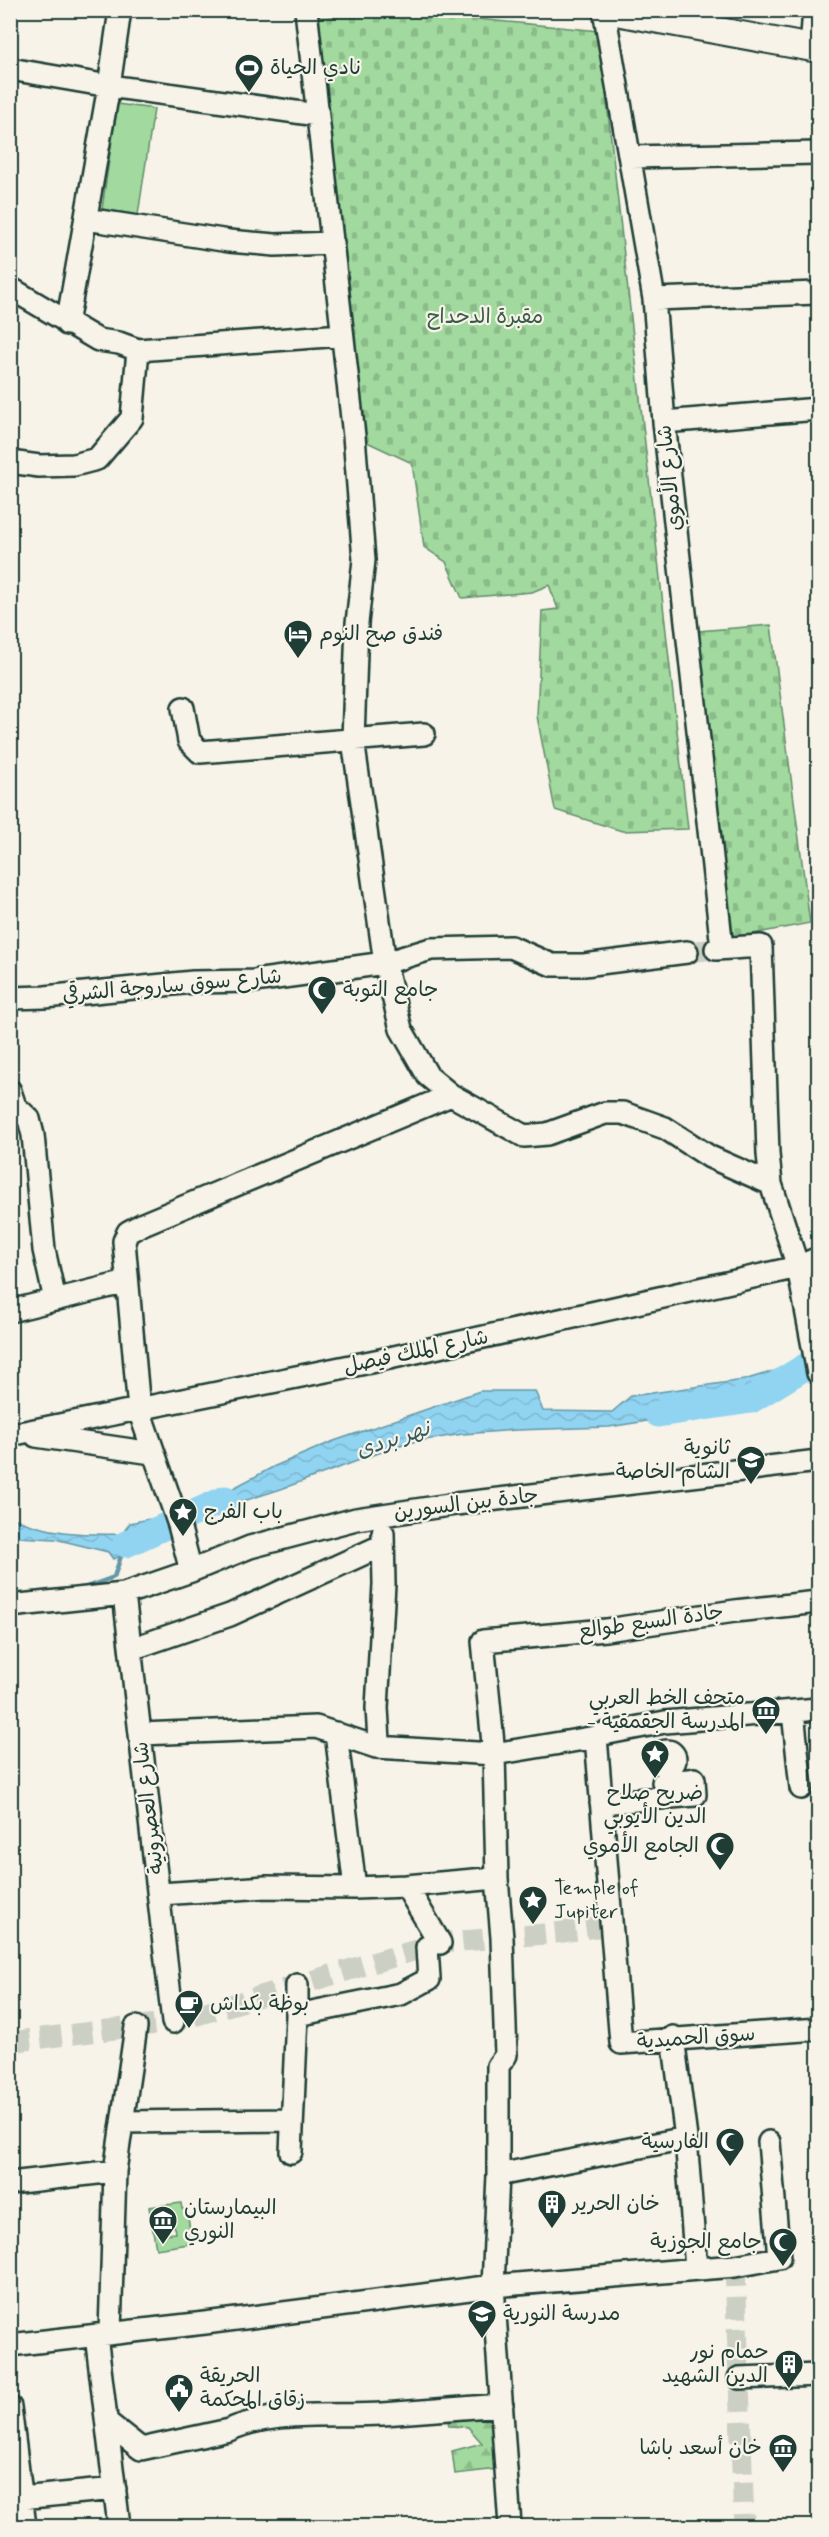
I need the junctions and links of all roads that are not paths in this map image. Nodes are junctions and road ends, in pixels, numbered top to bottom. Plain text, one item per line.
1 (120, 10) edge
2 (306, 10) edge
3 (605, 10) edge
4 (814, 10) edge
5 (815, 49) edge
6 (10, 69) edge
7 (109, 87) junction
8 (317, 115) junction
9 (819, 153) edge
10 (630, 157) junction
11 (86, 219) junction
12 (333, 243) junction
13 (10, 288) edge
14 (819, 293) edge
15 (654, 299) junction
16 (67, 324) junction
17 (342, 334) junction
18 (138, 350) junction
19 (819, 409) edge
20 (664, 422) junction
21 (10, 462) edge
22 (183, 708) dead end
23 (424, 734) dead end
24 (353, 740) junction
25 (687, 952) tunnel mouth
26 (385, 963) junction
27 (10, 998) edge
28 (10, 1091) edge
29 (451, 1095) junction
30 (771, 1184) junction
31 (819, 1258) edge
32 (798, 1267) junction
33 (127, 1282) junction
34 (55, 1300) junction
35 (10, 1311) edge
36 (819, 1373) edge
37 (139, 1410) junction
38 (15, 1435) edge
39 (152, 1453) junction
40 (819, 1461) edge
41 (383, 1515) junction
42 (383, 1545) junction
43 (191, 1571) junction
44 (124, 1594) junction
45 (819, 1602) edge
46 (10, 1606) edge
47 (131, 1648) junction
48 (819, 1709) edge
49 (793, 1712) junction
50 (665, 1722) junction
51 (336, 1733) junction
52 (141, 1734) junction
53 (596, 1737) junction
54 (376, 1748) junction
55 (494, 1754) junction
56 (801, 1788) dead end
57 (601, 1803) junction
58 (497, 1878) junction
59 (406, 1886) junction
60 (354, 1888) junction
61 (160, 1894) junction
62 (297, 1985) dead end
63 (297, 2015) junction
64 (173, 2022) dead end
65 (136, 2027) dead end
66 (819, 2029) edge
67 (673, 2038) junction
68 (291, 2120) junction
69 (123, 2122) junction
70 (686, 2138) junction
71 (769, 2142) dead end
72 (291, 2152) dead end
73 (115, 2171) junction
74 (498, 2175) junction
75 (10, 2182) edge
76 (696, 2270) junction
77 (493, 2286) junction
78 (103, 2334) junction
79 (10, 2345) edge
80 (819, 2374) edge
81 (739, 2378) dead end
82 (502, 2405) junction
83 (10, 2407) edge
84 (106, 2422) junction
85 (115, 2489) junction
86 (16, 2499) edge
87 (25, 2526) edge
88 (119, 2526) edge
89 (510, 2526) edge

1 - 7 street
2 - 8 street
3 - 5 main road
3 - 10 street, شارع الأموي
4 - 5 street
6 - 7 street
7 - 8 street
7 - 11 street
8 - 12 street
9 - 10 street
10 - 15 street, شارع الأموي
11 - 12 street
11 - 16 street
12 - 17 street
13 - 16 street
14 - 15 street
15 - 20 street, شارع الأموي
16 - 18 street
17 - 18 street
17 - 24 street
18 - 21 street
19 - 20 street
20 - 30 street, شارع الأموي
22 - 24 street
23 - 24 street
24 - 26 street
25 - 26 street, شارع سوق ساروجة الشرقي
26 - 27 street, شارع سوق ساروجة الشرقي
26 - 29 street
28 - 34 street
29 - 30 street
29 - 33 street
30 - 32 street
31 - 32 street, شارع الملك فيصل
32 - 36 street
32 - 37 street, شارع الملك فيصل
33 - 34 street
33 - 37 street
34 - 35 street
37 - 38 street, شارع الملك فيصل
37 - 39 street
38 - 39 street
39 - 43 street
40 - 41 street, جادة بين السورين
41 - 42 street
41 - 43 street, جادة بين السورين
42 - 47 street
42 - 54 street
43 - 44 street, جادة بين السورين
44 - 46 street, جادة بين السورين
44 - 47 street, شارع العصرونية
45 - 55 street, جادة السبع طوالع
47 - 52 street, شارع العصرونية
48 - 49 street
49 - 50 street
49 - 56 street
50 - 53 street
50 - 57 street
51 - 52 street
51 - 54 street
51 - 60 street
52 - 61 street, شارع العصرونية
53 - 55 street
53 - 57 street
54 - 55 street
55 - 58 street
57 - 67 street, سوق الحميدية
58 - 59 street
58 - 74 street
59 - 60 street
59 - 63 street
60 - 61 street
61 - 64 street, شارع العصرونية
62 - 63 street
63 - 68 street
65 - 69 street
66 - 67 street, سوق الحميدية
67 - 70 street
68 - 69 street
68 - 72 street
69 - 73 street
70 - 74 street
70 - 76 street
71 - 76 street
73 - 75 street
73 - 78 street
74 - 77 street
76 - 77 street
77 - 78 street
77 - 82 street
78 - 79 street
78 - 84 street
80 - 81 street
82 - 84 street
82 - 89 street
83 - 86 street
84 - 85 street
85 - 86 street
85 - 88 street
86 - 87 street

